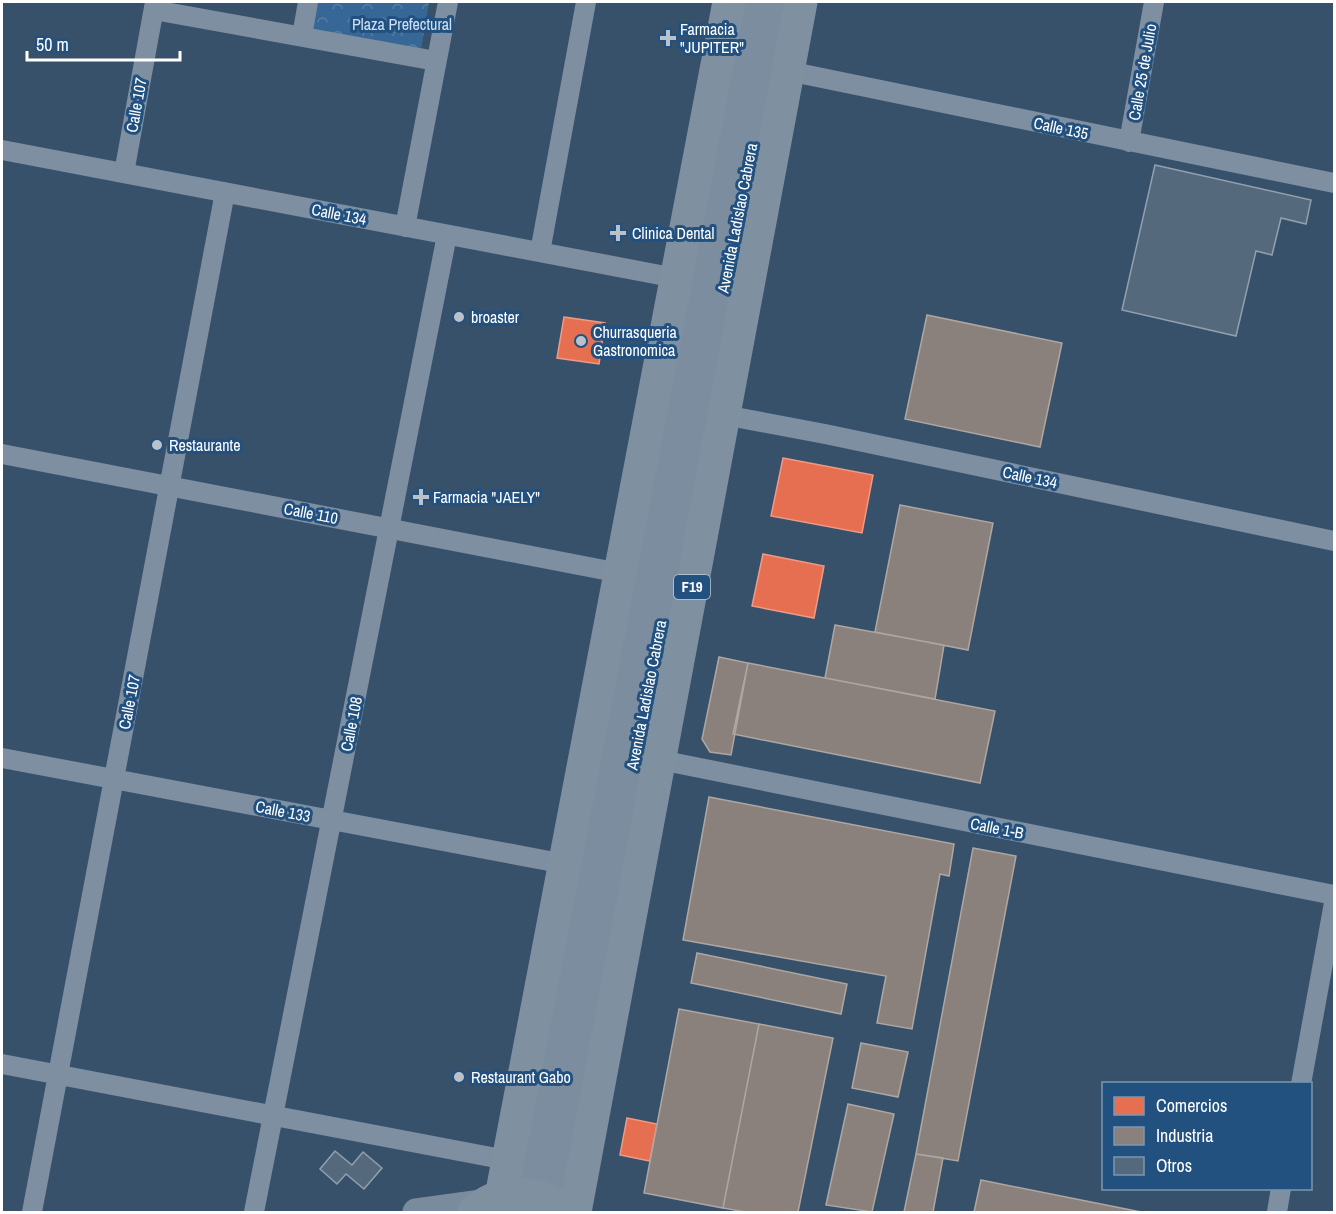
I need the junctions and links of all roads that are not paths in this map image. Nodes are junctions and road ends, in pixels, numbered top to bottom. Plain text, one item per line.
1 (308, 2) edge
2 (448, 2) edge
3 (586, 2) edge
4 (730, 2) edge
5 (778, 2) edge
6 (801, 2) edge
7 (1154, 2) edge
8 (154, 6) edge
9 (302, 36) junction
10 (436, 61) junction
11 (788, 71) junction
12 (1129, 142) junction
13 (2, 150) edge
14 (124, 173) junction
15 (1335, 183) edge
16 (225, 192) junction
17 (405, 227) junction
18 (447, 235) junction
19 (540, 252) junction
20 (676, 278) junction
21 (724, 415) junction
22 (2, 454) edge
23 (170, 486) junction
24 (389, 528) junction
25 (1335, 541) edge
26 (620, 573) junction
27 (2, 758) edge
28 (660, 760) junction
29 (114, 779) junction
30 (331, 820) junction
31 (565, 864) junction
32 (1335, 896) edge
33 (1335, 903) edge
34 (2, 1064) edge
35 (58, 1075) junction
36 (1301, 1082) edge
37 (273, 1116) junction
38 (1281, 1190) edge
39 (534, 1194) edge
40 (33, 1212) edge
41 (254, 1212) edge
42 (416, 1212) edge
43 (1277, 1212) edge

1 - 9 street
2 - 10 street
3 - 19 street
4 - 20 highway, Avenida Ladislao Cabrera
4 - 39 main road, Avenida Ladislao Cabrera
5 - 39 main road, Avenida Ladislao Cabrera / F19
6 - 11 highway, Avenida Ladislao Cabrera / F19
7 - 12 street, Calle 25 de Julio
8 - 9 street
8 - 14 street, Calle 107
9 - 10 street
10 - 17 street
11 - 12 street, Calle 135
11 - 21 highway, Avenida Ladislao Cabrera / F19
12 - 15 street, Calle 135
13 - 14 street, Calle 134
14 - 16 street, Calle 134
16 - 17 street, Calle 134
16 - 23 street, Calle 107
17 - 18 street, Calle 134
18 - 19 street, Calle 134
18 - 24 street, Calle 108
19 - 20 street, Calle 134
20 - 26 highway, Avenida Ladislao Cabrera
21 - 25 street, Calle 134
21 - 28 highway, Avenida Ladislao Cabrera / F19
22 - 23 street, Calle 110
23 - 24 street, Calle 110
23 - 29 street, Calle 107
24 - 26 street, Calle 110
24 - 30 street, Calle 108
26 - 31 highway, Avenida Ladislao Cabrera
27 - 29 street, Calle 133
28 - 32 street, Calle 1-B
28 - 39 highway, Avenida Ladislao Cabrera / F19
29 - 30 street, Calle 133
29 - 35 street, Calle 107
30 - 31 street, Calle 133
30 - 37 street, Calle 108
31 - 39 highway, Avenida Ladislao Cabrera
33 - 36 street
34 - 35 street
35 - 37 street
35 - 40 street, Calle 107
37 - 39 street
37 - 41 street, Calle 108
38 - 43 street
39 - 42 main road

